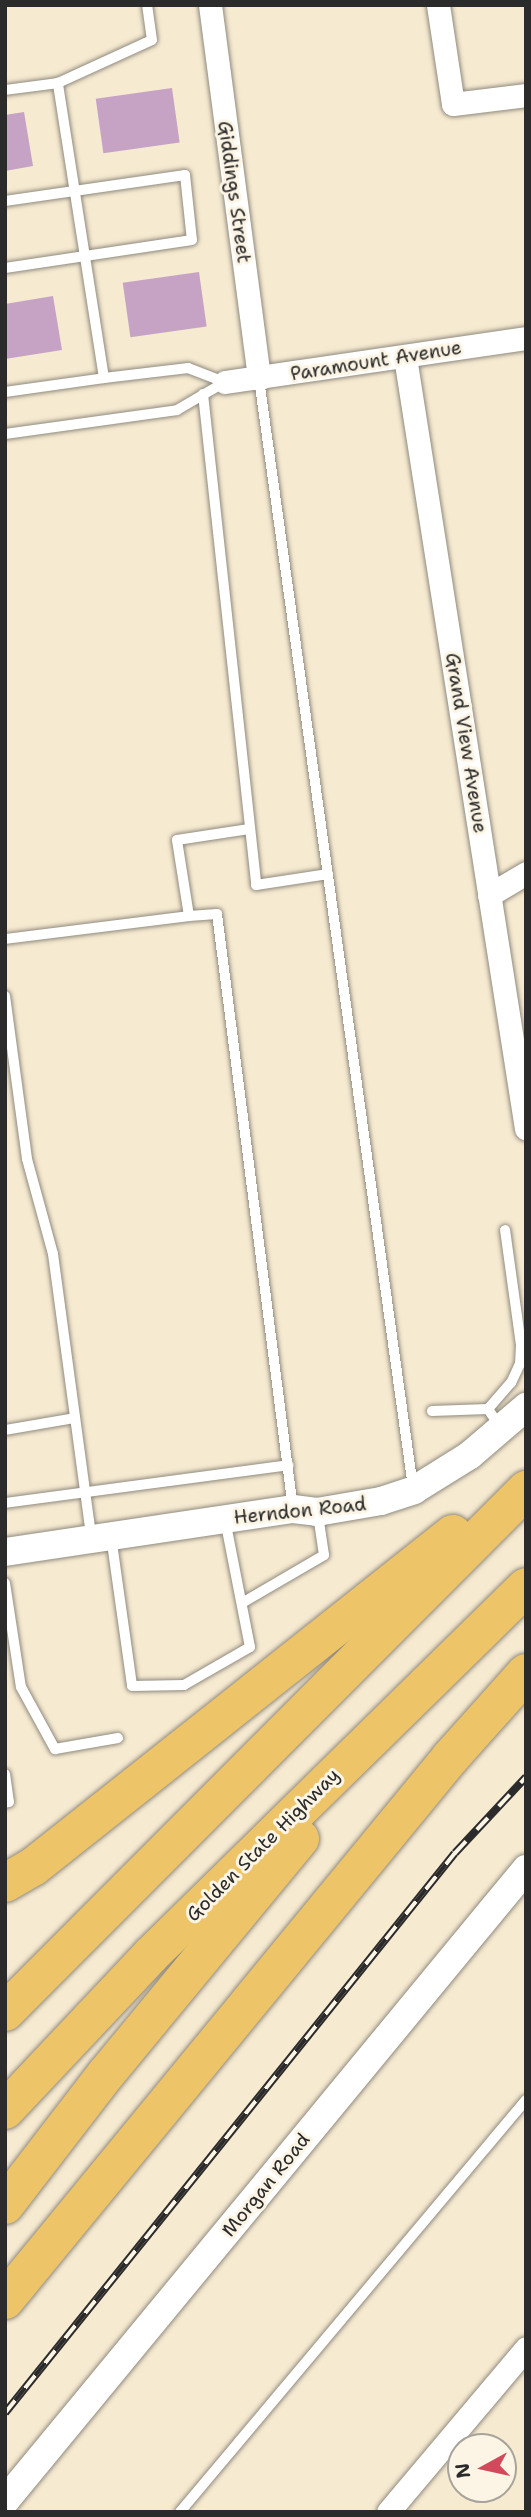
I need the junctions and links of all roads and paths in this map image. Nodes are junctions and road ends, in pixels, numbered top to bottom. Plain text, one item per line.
1 (147, 5) edge
2 (210, 5) edge
3 (438, 5) edge
4 (58, 83) junction
5 (5, 90) edge
6 (526, 95) edge
7 (75, 190) junction
8 (5, 201) edge
9 (85, 257) junction
10 (5, 268) edge
11 (526, 338) edge
12 (405, 357) junction
13 (104, 378) junction
14 (259, 379) junction
15 (225, 382) junction
16 (5, 393) edge
17 (203, 394) junction
18 (5, 434) edge
19 (249, 829) junction
20 (526, 873) edge
21 (328, 874) junction
22 (489, 895) junction
23 (189, 916) junction
24 (5, 939) edge
25 (5, 996) edge
26 (520, 1057) edge
27 (526, 1129) edge
28 (505, 1230) dead end
29 (523, 1344) edge
30 (526, 1408) edge
31 (432, 1411) dead end
32 (75, 1418) junction
33 (495, 1420) junction
34 (5, 1430) edge
35 (288, 1465) junction
36 (526, 1481) edge
37 (414, 1490) junction
38 (526, 1490) edge
39 (86, 1493) junction
40 (5, 1503) edge
41 (305, 1510) junction
42 (225, 1519) junction
43 (102, 1538) junction
44 (5, 1552) edge
45 (5, 1583) edge
46 (526, 1587) edge
47 (242, 1603) junction
48 (458, 1653) junction
49 (526, 1673) edge
50 (118, 1738) dead end
51 (5, 1774) edge
52 (5, 1803) edge
53 (526, 1869) edge
54 (5, 1884) edge
55 (5, 2012) edge
56 (526, 2100) edge
57 (5, 2110) edge
58 (5, 2205) edge
59 (5, 2300) edge
60 (526, 2348) edge
61 (5, 2501) edge
62 (180, 2512) edge
63 (388, 2512) edge

1 - 4 lane
2 - 14 street, Giddings Street
3 - 6 street
4 - 5 lane
4 - 7 lane
7 - 8 lane
7 - 9 lane
7 - 9 lane
9 - 10 lane
9 - 13 lane
11 - 12 street, Paramount Avenue
12 - 14 street, Paramount Avenue
12 - 22 street, Grand View Avenue
13 - 15 lane
13 - 16 lane
14 - 15 street, Paramount Avenue
14 - 21 lane
15 - 17 lane
17 - 18 lane
17 - 19 lane
19 - 21 lane
19 - 23 lane
20 - 22 street
21 - 37 lane
22 - 26 street, Grand View Avenue
23 - 24 lane
23 - 35 lane
25 - 32 lane
26 - 27 street, Grand View Avenue
28 - 29 lane
29 - 33 lane
30 - 33 street, Herndon Road
31 - 33 lane
32 - 34 lane
32 - 39 lane
33 - 37 street, Herndon Road
35 - 39 lane
35 - 41 lane
36 - 54 highway
37 - 41 street, Herndon Road
38 - 55 highway
39 - 40 lane
39 - 43 lane
41 - 42 street, Herndon Road
41 - 47 lane
42 - 43 street, Herndon Road
42 - 47 lane
43 - 44 street, Herndon Road
43 - 47 lane
45 - 50 lane
46 - 48 highway, Golden State Highway
48 - 57 highway, Golden State Highway
48 - 58 highway
49 - 59 highway
51 - 52 lane
53 - 61 street, Morgan Road
56 - 62 lane
60 - 63 street

